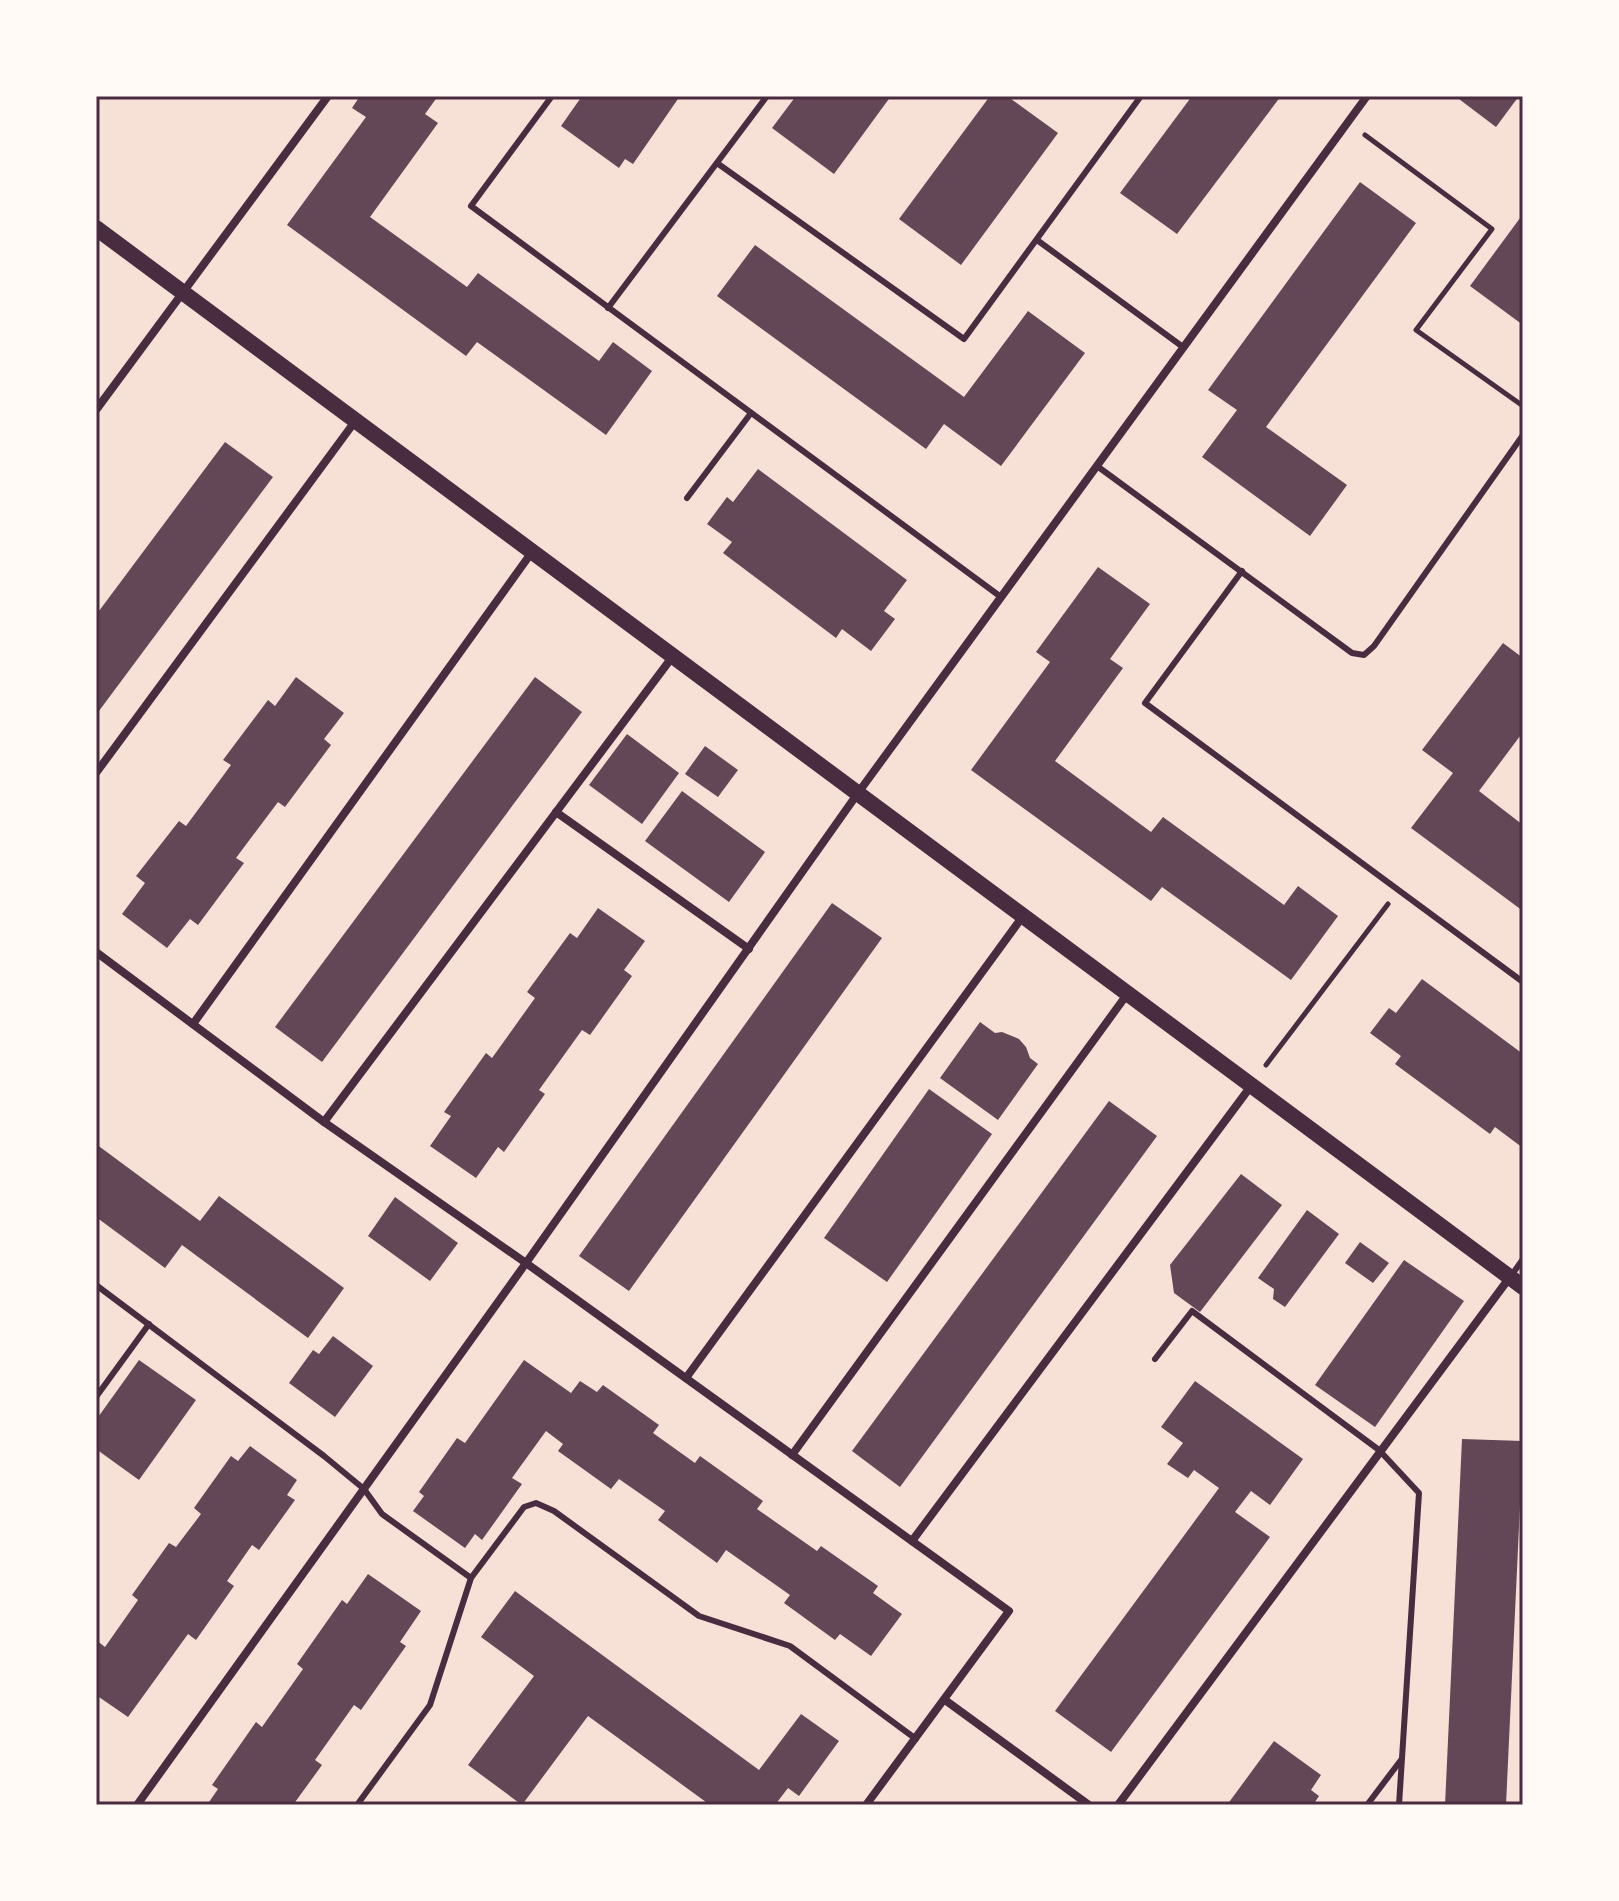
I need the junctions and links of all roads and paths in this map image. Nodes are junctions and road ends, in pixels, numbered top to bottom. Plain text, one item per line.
1 (328, 96) edge
2 (552, 96) edge
3 (767, 96) edge
4 (1141, 96) edge
5 (1367, 96) edge
6 (1348, 123) junction
7 (717, 163) junction
8 (96, 228) edge
9 (1037, 240) junction
10 (182, 291) junction
11 (608, 308) junction
12 (1183, 347) junction
13 (1523, 406) edge
14 (96, 410) edge
15 (751, 413) junction
16 (356, 420) junction
17 (1523, 435) edge
18 (1097, 466) junction
19 (687, 498) dead end
20 (532, 551) junction
21 (1242, 571) junction
22 (1001, 597) junction
23 (673, 656) junction
24 (96, 773) edge
25 (858, 793) junction
26 (556, 812) junction
27 (1399, 889) junction
28 (1023, 915) junction
29 (749, 949) junction
30 (96, 952) edge
31 (1523, 982) edge
32 (1128, 993) junction
33 (193, 1024) junction
34 (1251, 1085) junction
35 (324, 1122) junction
36 (1523, 1259) edge
37 (526, 1263) junction
38 (1516, 1282) edge
39 (96, 1285) edge
40 (149, 1324) junction
41 (1155, 1359) dead end
42 (686, 1378) junction
43 (96, 1397) edge
44 (1379, 1450) junction
45 (792, 1455) junction
46 (364, 1489) junction
47 (912, 1541) junction
48 (471, 1578) junction
49 (945, 1700) junction
50 (916, 1739) junction
51 (1401, 1760) junction
52 (137, 1805) edge
53 (357, 1805) edge
54 (866, 1805) edge
55 (1089, 1805) edge
56 (1118, 1805) edge
57 (1367, 1805) edge
58 (1399, 1805) edge

1 - 10 street
2 - 11 lane
3 - 7 lane
4 - 9 lane
5 - 6 street
6 - 12 street
6 - 13 path
7 - 9 lane
7 - 11 lane
8 - 10 main road
9 - 12 lane
10 - 14 street
10 - 16 main road
11 - 15 lane
12 - 18 street
15 - 19 lane
15 - 22 lane
16 - 20 main road
16 - 24 street
17 - 21 lane
18 - 21 lane
18 - 22 street
20 - 23 main road
20 - 33 street
21 - 27 lane
22 - 25 street
23 - 25 main road
23 - 26 street
25 - 28 main road
25 - 29 street
26 - 29 street
26 - 35 street
27 - 31 lane
27 - 34 path
28 - 32 main road
28 - 42 street
29 - 37 street
30 - 33 street
32 - 34 main road
32 - 45 street
33 - 35 street
34 - 38 main road
34 - 47 street
35 - 37 street
36 - 38 lane
37 - 42 street
37 - 46 street
38 - 44 street
39 - 40 lane
40 - 43 lane
40 - 46 lane
41 - 44 lane
42 - 45 street
44 - 51 lane
44 - 56 street
45 - 47 street
46 - 48 lane
46 - 52 street
47 - 49 street
48 - 50 lane
48 - 53 lane
49 - 50 street
49 - 55 street
50 - 54 street
51 - 57 lane
51 - 58 lane

